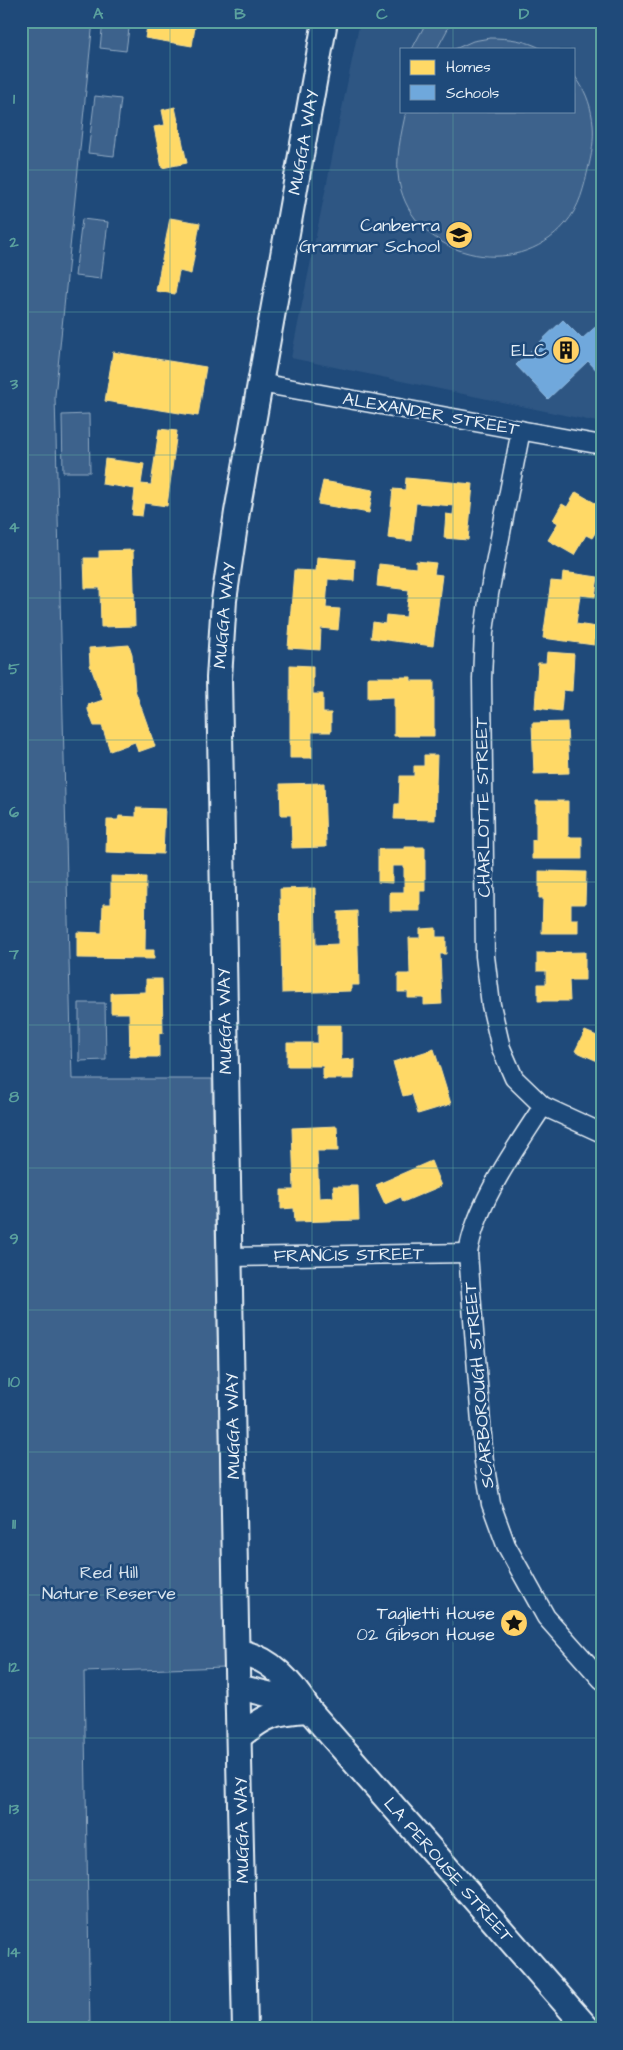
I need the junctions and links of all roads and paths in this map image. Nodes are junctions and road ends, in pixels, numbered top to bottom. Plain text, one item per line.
1 (325, 21) edge
2 (260, 383) junction
3 (521, 430) junction
4 (602, 445) edge
5 (543, 1106) junction
6 (602, 1133) edge
7 (468, 1253) junction
8 (230, 1257) junction
9 (237, 1652) junction
10 (602, 1680) edge
11 (238, 1686) junction
12 (308, 1710) junction
13 (240, 1736) junction
14 (246, 2029) edge
15 (588, 2029) edge

1 - 2 main road, MUGGA WAY
2 - 3 street, ALEXANDER STREET
2 - 8 main road, MUGGA WAY
3 - 4 street, ALEXANDER STREET
3 - 5 street, CHARLOTTE STREET
5 - 6 street, CHARLOTTE STREET
5 - 7 street, SCARBOROUGH STREET
7 - 8 street, FRANCIS STREET
7 - 10 street, SCARBOROUGH STREET
8 - 9 main road, MUGGA WAY
9 - 11 main road, MUGGA WAY
9 - 12 main road, LA PEROUSE STREET
11 - 12 main road, LA PEROUSE STREET
11 - 13 main road, MUGGA WAY
12 - 13 main road
12 - 15 main road, LA PEROUSE STREET
13 - 14 main road, MUGGA WAY

